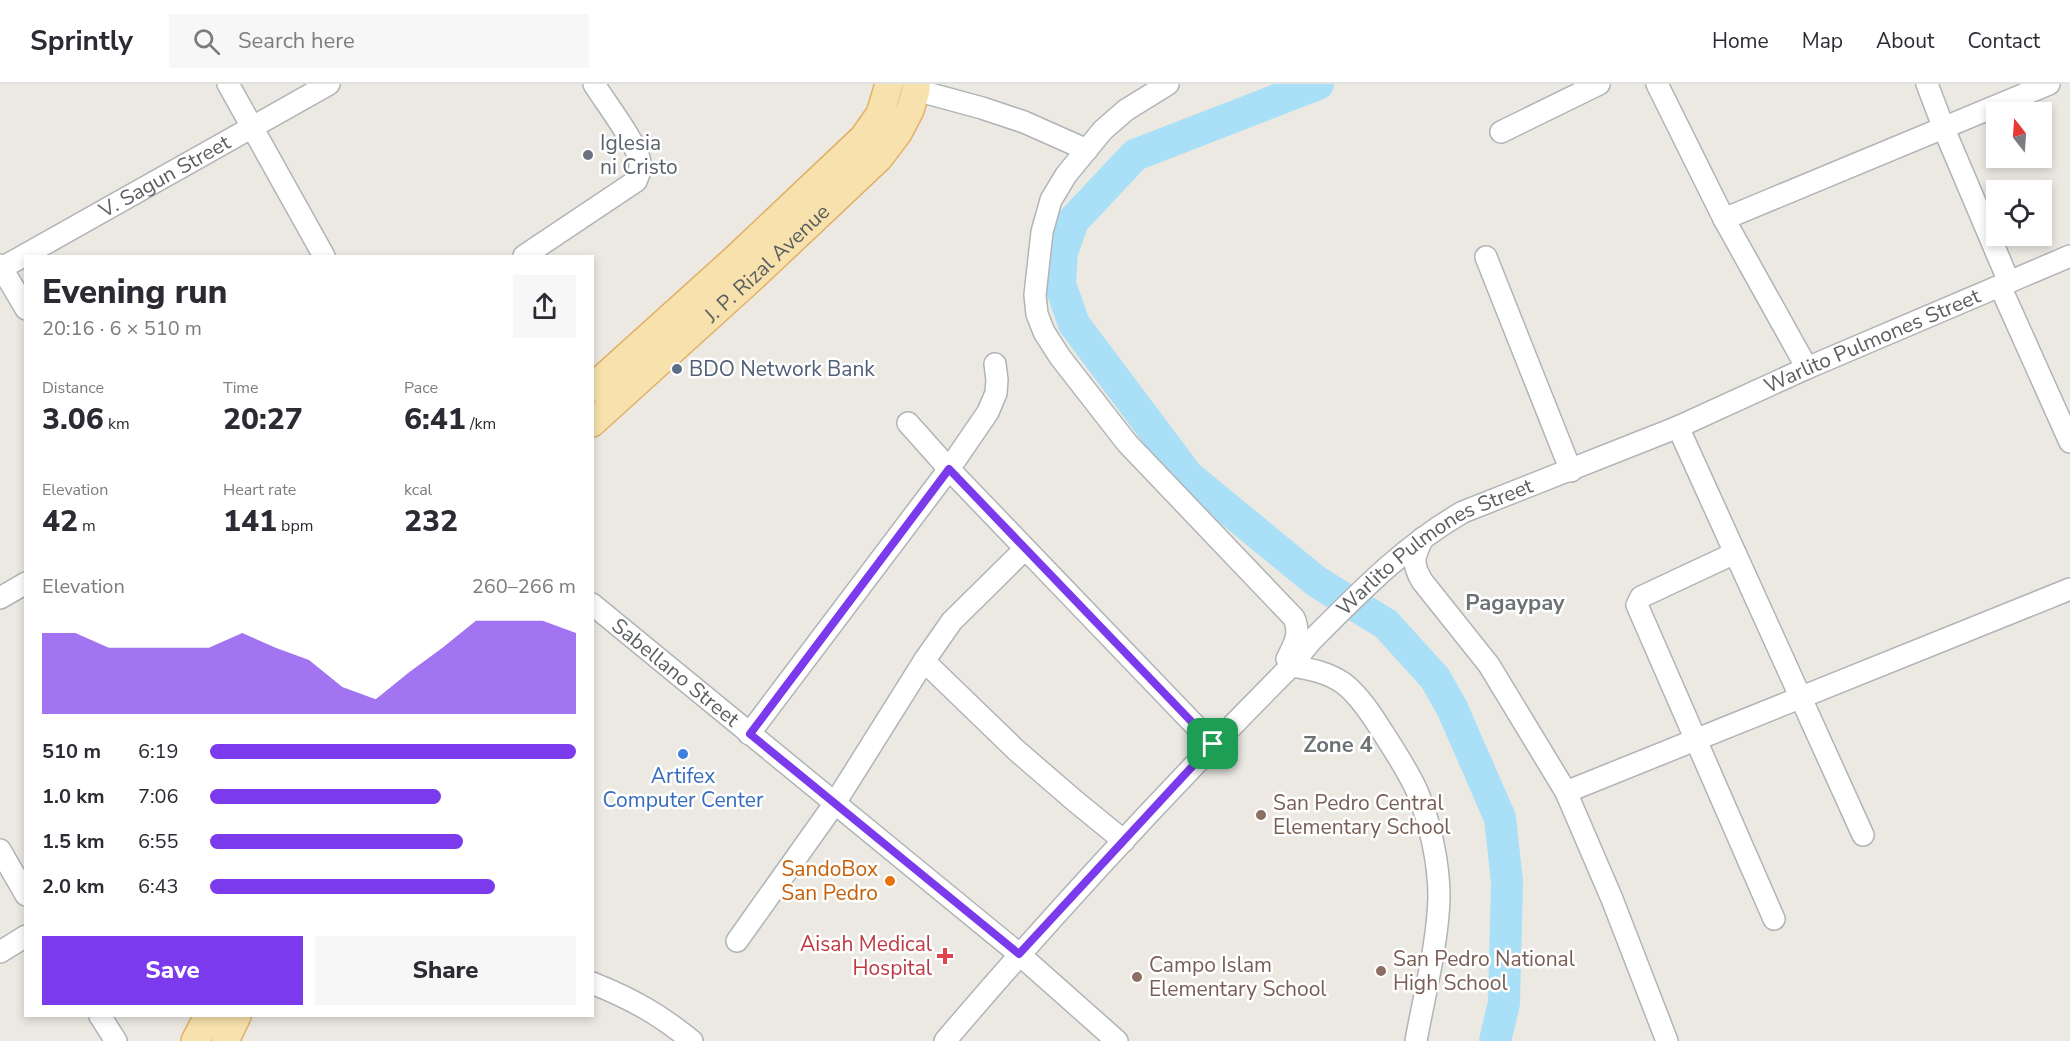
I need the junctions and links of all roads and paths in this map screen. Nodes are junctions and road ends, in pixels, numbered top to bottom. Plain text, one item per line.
1 (228, 84) edge
2 (329, 84) edge
3 (594, 84) edge
4 (889, 84) edge
5 (1167, 84) edge
6 (1599, 84) edge
7 (1657, 84) edge
8 (1927, 84) edge
9 (2049, 84) edge
10 (916, 87) edge
11 (252, 127) junction
12 (1944, 129) junction
13 (1501, 132) dead end
14 (1087, 150) junction
15 (1724, 219) junction
16 (323, 255) edge
17 (525, 255) edge
18 (2070, 256) edge
19 (1486, 257) dead end
20 (1, 267) edge
21 (744, 268) junction
22 (2005, 284) junction
23 (24, 306) edge
24 (995, 364) dead end
25 (1807, 368) junction
26 (594, 386) edge
27 (594, 421) edge
28 (908, 423) dead end
29 (1678, 427) junction
30 (2070, 442) edge
31 (949, 469) junction
32 (1571, 471) junction
33 (1425, 536) junction
34 (1025, 549) junction
35 (1735, 553) junction
36 (24, 583) edge
37 (2070, 589) edge
38 (0, 598) edge
39 (594, 606) edge
40 (924, 661) junction
41 (1292, 666) junction
42 (1276, 681) junction
43 (1800, 696) junction
44 (750, 734) junction
45 (1695, 739) junction
46 (1213, 744) junction
47 (1566, 792) junction
48 (835, 803) junction
49 (1863, 835) dead end
50 (1124, 840) junction
51 (0, 850) edge
52 (24, 892) edge
53 (1774, 919) dead end
54 (24, 937) edge
55 (737, 941) dead end
56 (0, 952) edge
57 (1019, 954) junction
58 (594, 984) edge
59 (101, 1017) edge
60 (207, 1017) edge
61 (237, 1017) edge
62 (1094, 1034) edge
63 (116, 1041) edge
64 (195, 1041) edge
65 (225, 1041) edge
66 (692, 1041) edge
67 (945, 1041) edge
68 (1117, 1041) edge
69 (1416, 1041) edge
70 (1667, 1041) edge

1 - 11 street
2 - 11 street, V. Sagun Street
3 - 17 street
4 - 21 main road, J. P. Rizal Avenue
5 - 14 street
6 - 13 street
7 - 15 street
8 - 12 street
9 - 12 street
10 - 14 street
10 - 21 main road, J. P. Rizal Avenue
11 - 16 street
11 - 20 street, V. Sagun Street
12 - 15 street
12 - 22 street
14 - 42 street
15 - 25 street
18 - 22 street, Warlito Pulmones Street
19 - 32 street
20 - 23 street
21 - 26 main road, J. P. Rizal Avenue
21 - 27 main road, J. P. Rizal Avenue
22 - 25 street, Warlito Pulmones Street
22 - 30 street
24 - 31 street
25 - 29 street, Warlito Pulmones Street
28 - 31 street
29 - 32 street, Warlito Pulmones Street
29 - 35 street
31 - 34 street
31 - 44 street
32 - 33 street, Warlito Pulmones Street
33 - 41 street, Warlito Pulmones Street
33 - 47 street
34 - 40 street
34 - 46 street
35 - 43 street
35 - 45 street
36 - 38 street
37 - 43 street
39 - 44 street, Sabellano Street
40 - 48 street
40 - 50 street
41 - 42 street, Warlito Pulmones Street
41 - 69 street
42 - 46 street, Warlito Pulmones Street
43 - 45 street
43 - 49 street
44 - 48 street, Sabellano Street
45 - 47 street
45 - 53 street
46 - 50 street, Warlito Pulmones Street
47 - 70 street
48 - 55 street
48 - 57 street, Sabellano Street
50 - 57 street, Warlito Pulmones Street
51 - 52 street
54 - 56 street
57 - 62 street, Sabellano Street
57 - 67 street, Warlito Pulmones Street
58 - 66 street
59 - 63 street
60 - 64 main road
61 - 65 main road
62 - 68 street, Sabellano Street

